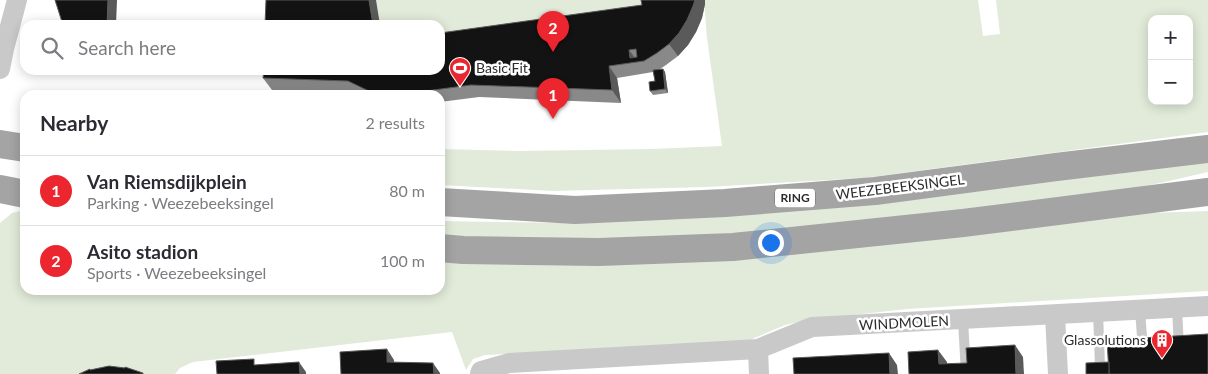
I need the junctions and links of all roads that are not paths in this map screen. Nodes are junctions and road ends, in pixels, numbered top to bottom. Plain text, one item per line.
1 (17, 0) edge
2 (0, 69) edge
3 (0, 144) edge
4 (20, 147) edge
5 (1208, 149) edge
6 (0, 189) edge
7 (1208, 192) edge
8 (20, 193) edge
9 (445, 202) edge
10 (445, 248) edge
11 (1208, 306) edge
12 (1177, 308) junction
13 (1140, 310) junction
14 (1098, 312) junction
15 (1055, 315) junction
16 (963, 320) junction
17 (1179, 348) edge
18 (758, 349) junction
19 (1142, 350) edge
20 (1100, 367) edge
21 (480, 374) edge
22 (760, 374) edge
23 (966, 374) edge
24 (1058, 374) edge

1 - 2 street
3 - 4 main road
5 - 9 main road, WEEZEBEEKSINGEL / RING
6 - 8 main road
7 - 10 main road
11 - 12 street, WINDMOLEN
12 - 13 street, WINDMOLEN
12 - 17 lane
13 - 14 street, WINDMOLEN
13 - 19 lane
14 - 15 street, WINDMOLEN
14 - 20 lane
15 - 16 street, WINDMOLEN
15 - 24 street
16 - 18 street, WINDMOLEN
16 - 23 lane
18 - 21 street, WINDMOLEN
18 - 22 street

